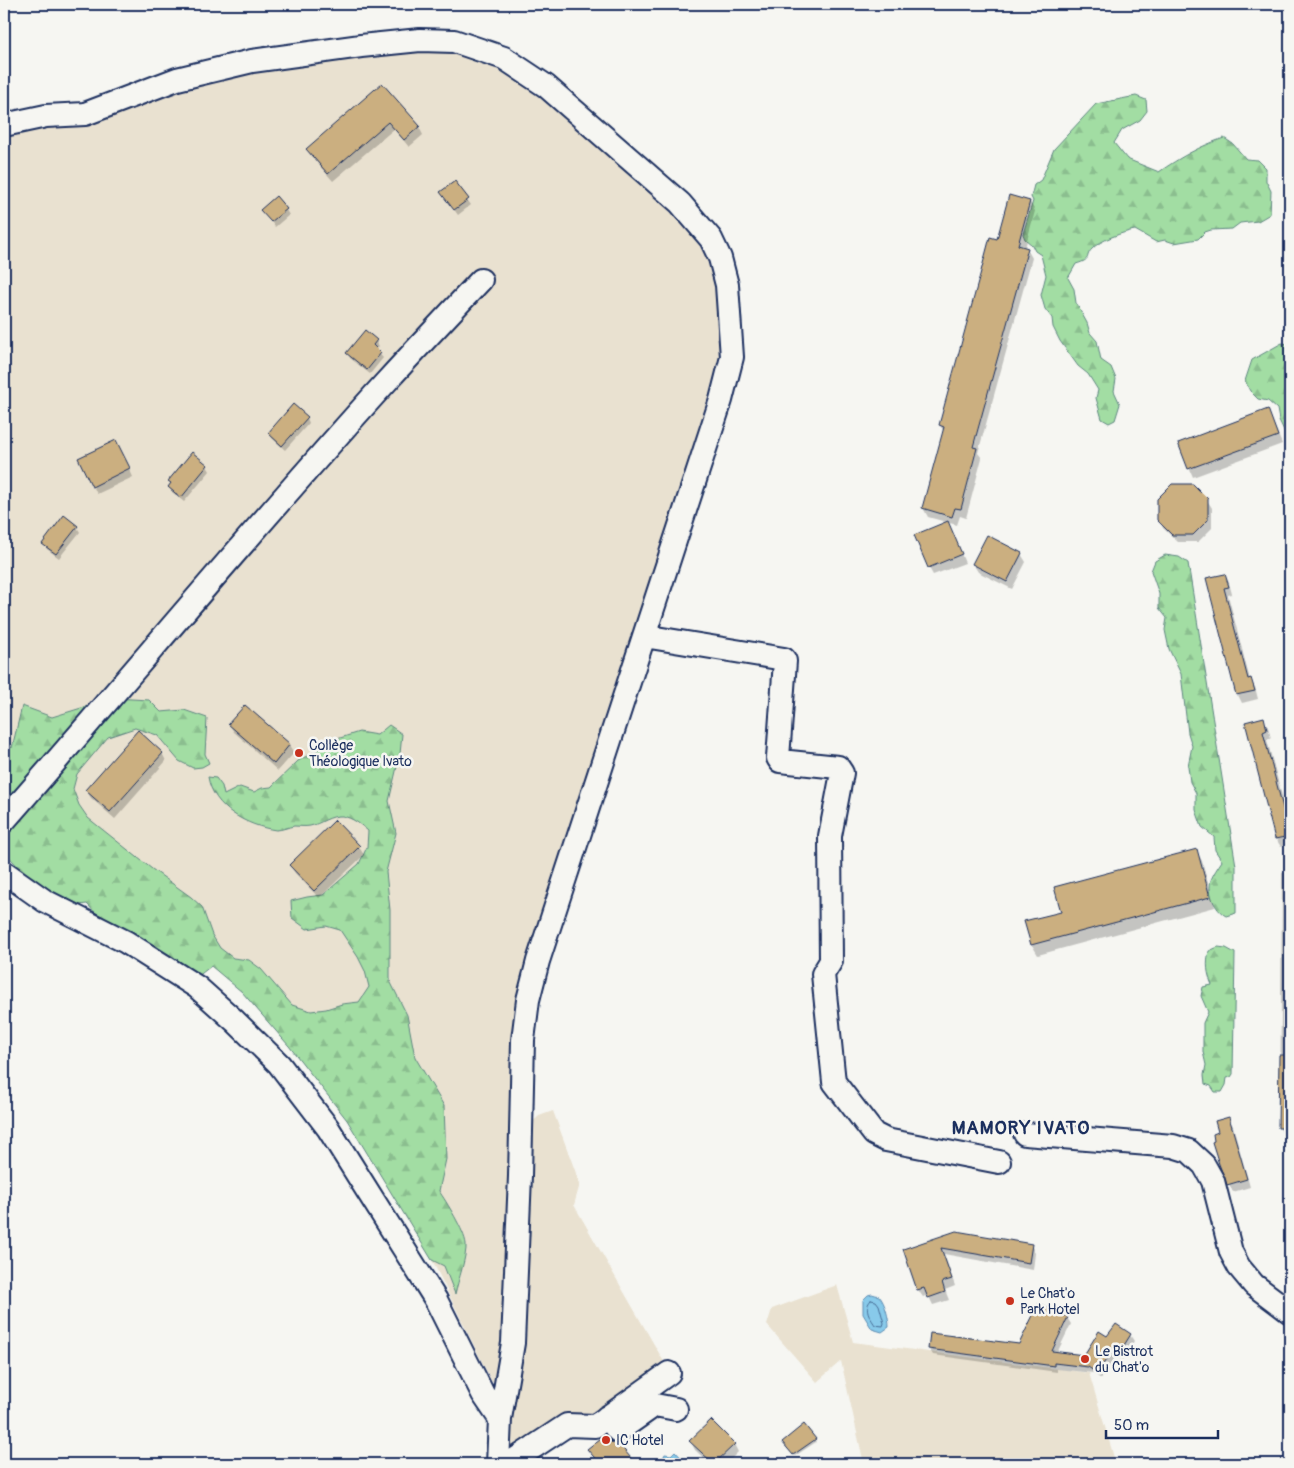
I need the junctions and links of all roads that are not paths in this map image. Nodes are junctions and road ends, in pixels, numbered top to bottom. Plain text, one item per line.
1 (4, 125) edge
2 (481, 280) dead end
3 (644, 636) junction
4 (4, 821) edge
5 (4, 872) edge
6 (1025, 1134) dead end
7 (999, 1162) dead end
8 (1290, 1312) edge
9 (670, 1373) dead end
10 (676, 1409) dead end
11 (607, 1417) junction
12 (500, 1419) junction
13 (498, 1464) edge
14 (508, 1464) edge

1 - 3 street
2 - 4 street
3 - 7 street
3 - 12 street
5 - 12 street
6 - 8 street
9 - 11 street
10 - 11 street
11 - 14 street
12 - 13 street

